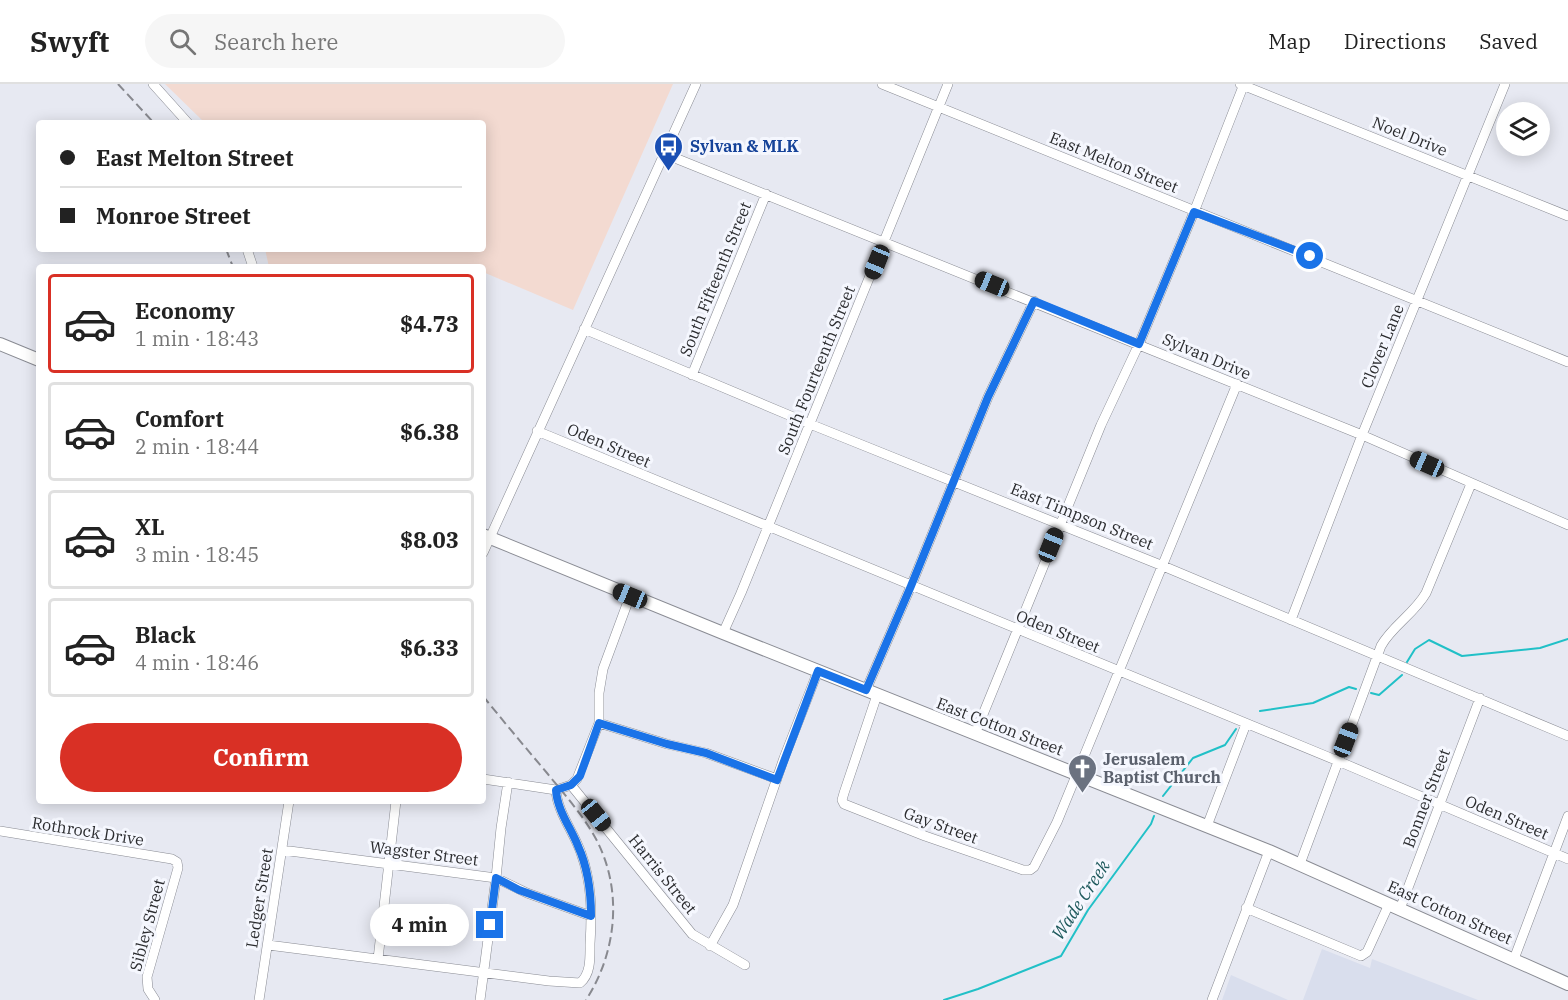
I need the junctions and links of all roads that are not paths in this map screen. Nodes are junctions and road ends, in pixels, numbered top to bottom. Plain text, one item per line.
1 (153, 84) edge
2 (696, 84) edge
3 (882, 84) edge
4 (948, 84) edge
5 (1242, 84) edge
6 (1505, 84) edge
7 (938, 107) junction
8 (185, 120) edge
9 (665, 154) junction
10 (1468, 176) junction
11 (766, 194) junction
12 (1194, 212) junction
13 (1568, 216) edge
14 (886, 242) junction
15 (1417, 300) junction
16 (1034, 301) junction
17 (584, 329) junction
18 (0, 344) edge
19 (1139, 344) junction
20 (36, 359) edge
21 (1568, 362) edge
22 (692, 375) junction
23 (1237, 384) junction
24 (810, 424) junction
25 (537, 431) junction
26 (1362, 435) junction
27 (953, 480) junction
28 (1471, 484) junction
29 (1060, 524) junction
30 (1568, 525) edge
31 (768, 527) junction
32 (486, 536) edge
33 (1163, 566) junction
34 (911, 586) junction
35 (630, 596) junction
36 (1291, 620) junction
37 (1016, 630) junction
38 (723, 633) junction
39 (1377, 656) junction
40 (818, 671) junction
41 (1120, 672) junction
42 (872, 693) junction
43 (1480, 698) junction
44 (599, 723) junction
45 (1245, 724) junction
46 (975, 734) junction
47 (1568, 736) edge
48 (1338, 762) junction
49 (1076, 773) junction
50 (486, 779) edge
51 (777, 780) junction
52 (508, 782) junction
53 (571, 785) junction
54 (556, 790) junction
55 (289, 804) edge
56 (396, 804) edge
57 (1440, 805) junction
58 (1568, 816) edge
59 (1207, 826) junction
60 (0, 831) edge
61 (282, 850) junction
62 (1269, 851) junction
63 (1554, 853) junction
64 (172, 859) joint
65 (1568, 859) edge
66 (389, 864) junction
67 (1300, 864) junction
68 (496, 878) junction
69 (1394, 906) junction
70 (1246, 908) junction
71 (591, 916) junction
72 (268, 945) junction
73 (710, 946) junction
74 (378, 958) junction
75 (1514, 958) junction
76 (745, 965) dead end
77 (483, 973) junction
78 (1568, 984) edge
79 (154, 1000) edge
80 (259, 1000) edge
81 (480, 1000) edge
82 (1212, 1000) edge

1 - 8 street
2 - 9 street
3 - 7 street, East Melton Street
4 - 7 street, South Fourteenth Street
5 - 10 street, Noel Drive
5 - 12 street
6 - 10 street, Clover Lane
7 - 12 street, East Melton Street
7 - 14 street, South Fourteenth Street
9 - 11 street, Sylvan Drive
9 - 17 street
10 - 13 street, Noel Drive
10 - 15 street, Clover Lane
11 - 14 street, Sylvan Drive
11 - 22 street, South Fifteenth Street
12 - 15 street, East Melton Street
12 - 19 street
14 - 16 street, Sylvan Drive
14 - 24 street, South Fourteenth Street
15 - 21 street, East Melton Street
15 - 26 street, Clover Lane
16 - 19 street, Sylvan Drive
16 - 27 street
17 - 22 street, East Timpson Street
17 - 25 street
18 - 20 main road
19 - 23 street, Sylvan Drive
19 - 29 street
22 - 24 street, East Timpson Street
23 - 26 street, Sylvan Drive
23 - 33 street
24 - 27 street, East Timpson Street
24 - 31 street, South Fourteenth Street
25 - 31 street, Oden Street
25 - 32 street
26 - 28 street, Sylvan Drive
26 - 36 street, Clover Lane
27 - 29 street, East Timpson Street
27 - 34 street
28 - 30 street, Sylvan Drive
28 - 39 street
29 - 33 street, East Timpson Street
29 - 37 street
31 - 34 street, Oden Street
31 - 38 street, South Fourteenth Street
32 - 35 main road, East Cotton Street
33 - 36 street, East Timpson Street
33 - 41 street
34 - 37 street, Oden Street
34 - 42 street
35 - 38 main road, East Cotton Street
35 - 44 street
36 - 39 street, East Timpson Street
37 - 41 street, Oden Street
37 - 46 street
38 - 40 main road, East Cotton Street
39 - 43 street, East Timpson Street
39 - 48 street
40 - 42 main road, East Cotton Street
40 - 51 street
41 - 45 street, Oden Street
41 - 49 street
42 - 46 main road, East Cotton Street
42 - 49 street, Gay Street
43 - 47 street, East Timpson Street
43 - 57 street, Bonner Street
44 - 51 street
44 - 53 street
45 - 48 street, Oden Street
45 - 59 street
46 - 49 main road, East Cotton Street
48 - 57 street, Oden Street
48 - 67 street
49 - 59 main road, East Cotton Street
50 - 52 street
51 - 73 street
52 - 54 street
52 - 68 street
53 - 54 street
53 - 73 street, Harris Street
54 - 71 street
55 - 61 street, Ledger Street
56 - 66 street
57 - 63 street, Oden Street
57 - 69 street, Bonner Street
58 - 63 street
59 - 62 main road, East Cotton Street
60 - 64 street, Rothrock Drive
61 - 66 street, Wagster Street
61 - 72 street, Ledger Street
62 - 67 main road, East Cotton Street
62 - 70 street
63 - 65 street, Oden Street
63 - 75 street
64 - 79 street, Sibley Street
66 - 68 street, Wagster Street
66 - 74 street
67 - 69 main road, East Cotton Street
68 - 71 street, Wagster Street
68 - 77 street
69 - 70 street, Bonner Street
69 - 75 main road, East Cotton Street
70 - 82 street
71 - 77 street
72 - 74 street
72 - 80 street, Ledger Street
73 - 76 street, Harris Street
74 - 77 street
75 - 78 main road, East Cotton Street
77 - 81 street

